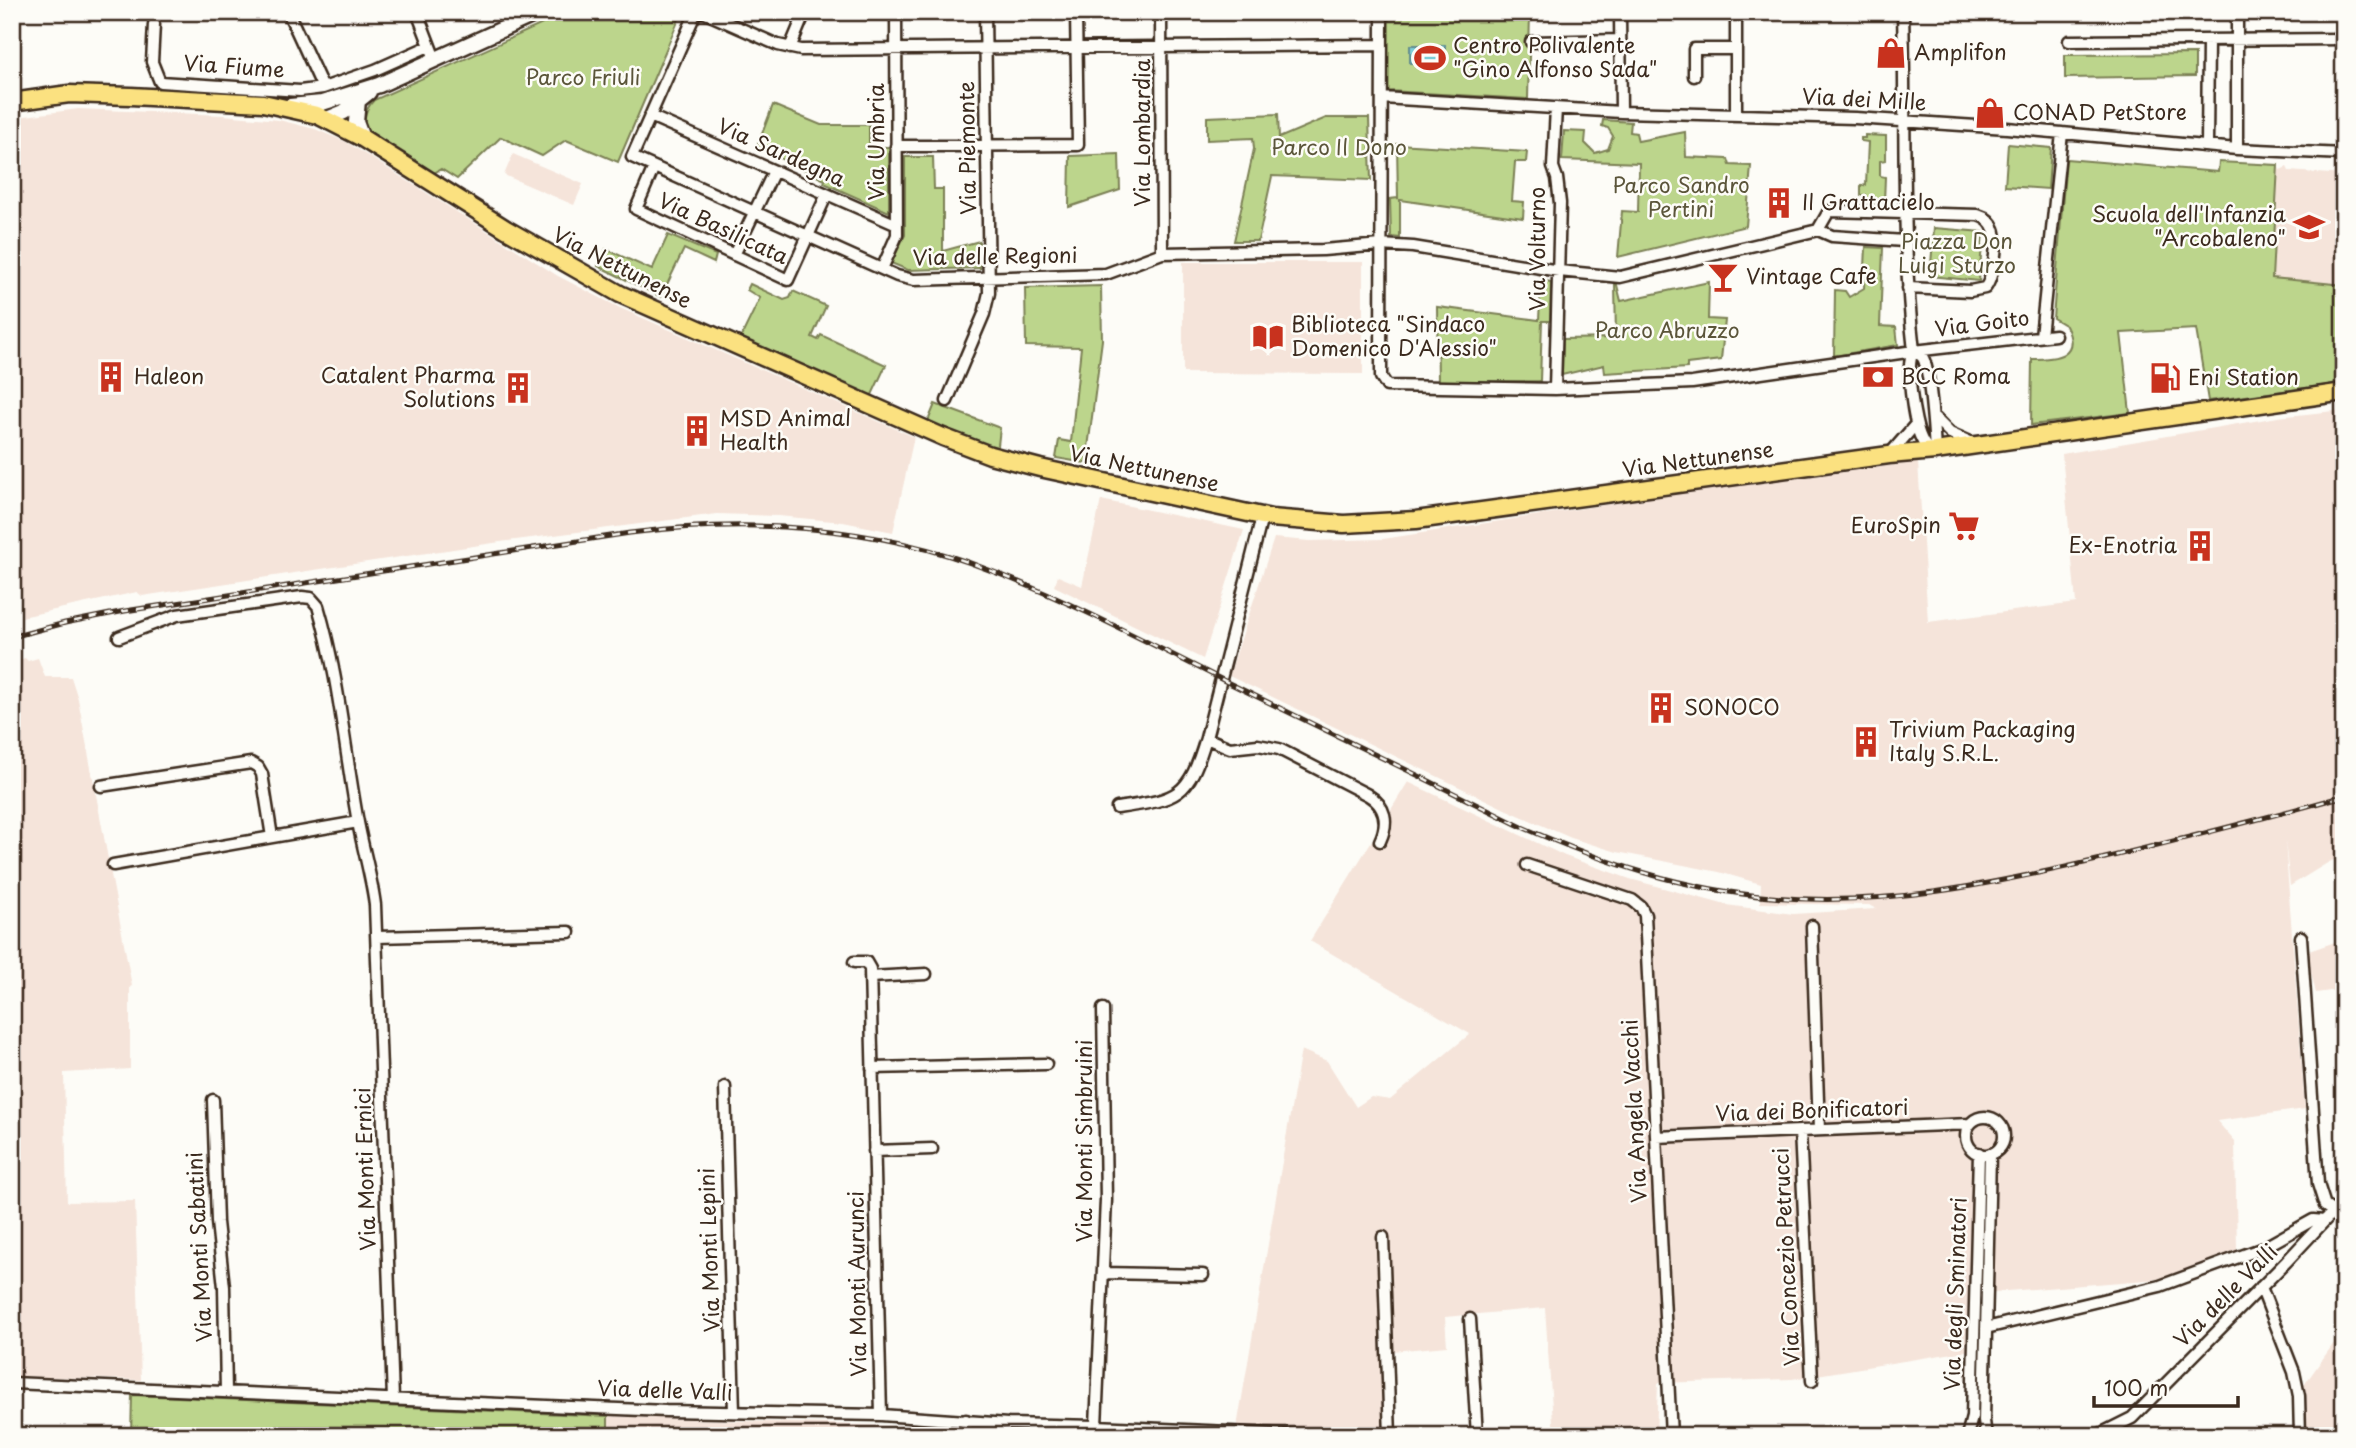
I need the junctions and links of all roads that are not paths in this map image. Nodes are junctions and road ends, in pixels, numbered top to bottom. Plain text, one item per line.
1 (288, 12) edge
2 (417, 12) edge
3 (540, 12) edge
4 (696, 12) edge
5 (703, 12) edge
6 (805, 12) edge
7 (896, 12) edge
8 (985, 12) edge
9 (1076, 12) edge
10 (1161, 12) edge
11 (1382, 12) edge
12 (1620, 12) edge
13 (1736, 12) edge
14 (1903, 12) edge
15 (2236, 12) edge
16 (154, 24) dead end
17 (2237, 39) junction
18 (2344, 39) edge
19 (1620, 40) junction
20 (2208, 40) junction
21 (2069, 41) dead end
22 (1531, 42) dead end
23 (1161, 45) junction
24 (1382, 45) junction
25 (1077, 46) junction
26 (986, 47) junction
27 (790, 48) junction
28 (896, 48) junction
29 (1736, 49) junction
30 (432, 52) junction
31 (1695, 76) dead end
32 (323, 88) junction
33 (351, 92) junction
34 (1382, 99) junction
35 (12, 102) edge
36 (284, 106) junction
37 (1556, 108) junction
38 (1621, 112) junction
39 (1736, 114) junction
40 (650, 116) junction
41 (327, 119) junction
42 (1906, 122) junction
43 (2062, 133) junction
44 (362, 138) junction
45 (986, 145) junction
46 (896, 146) junction
47 (2207, 146) junction
48 (2237, 149) junction
49 (2344, 155) edge
50 (654, 167) junction
51 (774, 171) junction
52 (827, 194) junction
53 (755, 211) junction
54 (1904, 213) junction
55 (897, 225) junction
56 (1818, 230) junction
57 (808, 236) junction
58 (1904, 241) junction
59 (1381, 246) junction
60 (1162, 253) junction
61 (734, 256) junction
62 (882, 269) junction
63 (1559, 271) junction
64 (989, 278) junction
65 (1908, 288) junction
66 (2055, 335) dead end
67 (2041, 336) junction
68 (1914, 351) junction
69 (1555, 389) junction
70 (2344, 391) edge
71 (947, 401) dead end
72 (1933, 416) junction
73 (1916, 424) junction
74 (1978, 445) junction
75 (1933, 451) junction
76 (1889, 455) junction
77 (1262, 517) junction
78 (119, 637) dead end
79 (1206, 738) junction
80 (101, 786) dead end
81 (1117, 808) dead end
82 (358, 822) junction
83 (272, 837) junction
84 (1380, 841) dead end
85 (113, 865) dead end
86 (1527, 865) dead end
87 (1812, 926) dead end
88 (569, 932) dead end
89 (377, 937) junction
90 (2301, 937) dead end
91 (854, 962) dead end
92 (926, 974) dead end
93 (870, 977) junction
94 (1102, 1009) dead end
95 (1046, 1064) dead end
96 (872, 1068) junction
97 (725, 1087) dead end
98 (213, 1100) dead end
99 (1970, 1124) junction
100 (1819, 1130) junction
101 (1800, 1131) junction
102 (1656, 1137) junction
103 (932, 1149) dead end
104 (874, 1151) junction
105 (1984, 1154) junction
106 (2344, 1199) edge
107 (2332, 1212) junction
108 (2344, 1220) edge
109 (2324, 1221) junction
110 (1383, 1237) dead end
111 (2272, 1244) junction
112 (2286, 1262) junction
113 (1104, 1273) junction
114 (1203, 1275) dead end
115 (2261, 1287) junction
116 (1470, 1319) dead end
117 (1986, 1328) junction
118 (1812, 1381) dead end
119 (12, 1383) edge
120 (226, 1392) junction
121 (393, 1399) junction
122 (734, 1412) junction
123 (881, 1415) junction
124 (2132, 1418) junction
125 (966, 1420) junction
126 (1096, 1426) junction
127 (1196, 1433) edge
128 (966, 1436) edge
129 (1316, 1436) edge
130 (1390, 1436) edge
131 (1477, 1436) edge
132 (1671, 1436) edge
133 (1966, 1436) edge
134 (1986, 1436) edge
135 (2095, 1436) edge
136 (2118, 1436) edge
137 (2300, 1436) edge

1 - 32 street, Via Fiume
2 - 30 street
3 - 30 street
4 - 40 street
5 - 27 street
6 - 27 street
7 - 28 street, Via Umbria
8 - 26 street, Via Piemonte
9 - 25 street
10 - 23 street, Via Lombardia
11 - 24 street
12 - 19 street
13 - 29 street
14 - 42 street
15 - 17 street
16 - 32 street, Via Fiume
17 - 18 street
17 - 20 street
17 - 48 street
19 - 22 street
19 - 38 street
20 - 21 street
20 - 47 street
23 - 24 street
23 - 25 street
23 - 60 street, Via Lombardia
24 - 34 street
25 - 26 street
25 - 45 street
26 - 28 street
26 - 45 street, Via Piemonte
27 - 28 street
28 - 46 street, Via Umbria
29 - 31 street
29 - 39 street
30 - 33 street, Via Fiume
30 - 33 street
32 - 33 street, Via Fiume
33 - 36 street
33 - 41 street
33 - 44 street
34 - 37 street, Via dei Mille
34 - 59 street
35 - 36 main road, Via Nettunense
36 - 41 main road, Via Nettunense
37 - 38 street, Via dei Mille
37 - 63 street, Via Volturno
38 - 39 street, Via dei Mille
39 - 42 street, Via dei Mille
40 - 50 street, Via delle Regioni
40 - 51 street, Via Sardegna
41 - 44 main road, Via Nettunense
42 - 43 street, Via dei Mille
42 - 54 street
43 - 47 street, Via dei Mille
43 - 67 street
44 - 77 main road, Via Nettunense
45 - 46 street
45 - 64 street, Via Piemonte
46 - 55 street, Via Umbria
47 - 48 street, Via dei Mille
48 - 49 street, Via dei Mille
50 - 53 street, Via delle Regioni
50 - 61 street, Via Basilicata
51 - 52 street, Via Sardegna
51 - 53 street
52 - 55 street, Via Sardegna
52 - 57 street, Via Basilicata
53 - 57 street, Via delle Regioni
53 - 61 street
54 - 56 street
54 - 58 street
54 - 65 street
55 - 62 street, Via Umbria
56 - 58 street
56 - 63 street, Via delle Regioni
57 - 61 street, Via Basilicata
57 - 62 street, Via delle Regioni
58 - 65 street
59 - 60 street, Via delle Regioni
59 - 63 street, Via delle Regioni
59 - 69 street, Via Goito
60 - 64 street, Via delle Regioni
62 - 64 street, Via delle Regioni
63 - 69 street, Via Volturno
64 - 71 street, Via Piemonte
65 - 68 street
66 - 67 street, Via Goito
67 - 68 street, Via Goito
68 - 69 street, Via Goito
68 - 72 street
68 - 73 street
70 - 74 main road, Via Nettunense
72 - 74 street
72 - 75 street
73 - 75 street
73 - 76 street
74 - 75 main road, Via Nettunense
75 - 76 main road, Via Nettunense
76 - 77 main road, Via Nettunense
77 - 79 street
78 - 82 street, Via Monti Ernici
79 - 81 street
79 - 84 street
80 - 83 street
82 - 83 street
82 - 89 street, Via Monti Ernici
83 - 85 street
86 - 102 street, Via Angela Vacchi
87 - 100 street
88 - 89 street
89 - 121 street, Via Monti Ernici
90 - 107 street
91 - 93 street
92 - 93 street
93 - 96 street, Via Monti Aurunci
94 - 113 street, Via Monti Simbruini
95 - 96 street
96 - 104 street, Via Monti Aurunci
97 - 122 street, Via Monti Lepini
98 - 120 street, Via Monti Sabatini
99 - 100 street, Via dei Bonificatori
99 - 105 street, Via degli Sminatori
99 - 105 street, Via degli Sminatori
100 - 101 street, Via dei Bonificatori
101 - 102 street, Via dei Bonificatori
101 - 118 street, Via Concezio Petrucci
102 - 132 street, Via Angela Vacchi
103 - 104 street
104 - 123 street, Via Monti Aurunci
105 - 117 street, Via degli Sminatori
105 - 133 street, Via degli Sminatori
106 - 107 street, Via delle Valli
107 - 108 street
107 - 109 street, Via delle Valli
109 - 111 street
109 - 112 street, Via delle Valli
110 - 130 street
111 - 112 street
111 - 117 street
112 - 115 street, Via delle Valli
113 - 114 street, Via Monti Simbruini
113 - 126 street, Via Monti Simbruini
115 - 124 street, Via delle Valli
115 - 137 street
116 - 131 street
117 - 134 street, Via degli Sminatori
119 - 120 street, Via delle Valli
120 - 121 street, Via delle Valli
121 - 122 street, Via delle Valli
122 - 123 street, Via delle Valli
123 - 125 street, Via delle Valli
124 - 135 street, Via delle Valli
124 - 136 street
125 - 126 street, Via delle Valli
125 - 128 street
126 - 127 street, Via delle Valli
127 - 129 street, Via delle Valli

